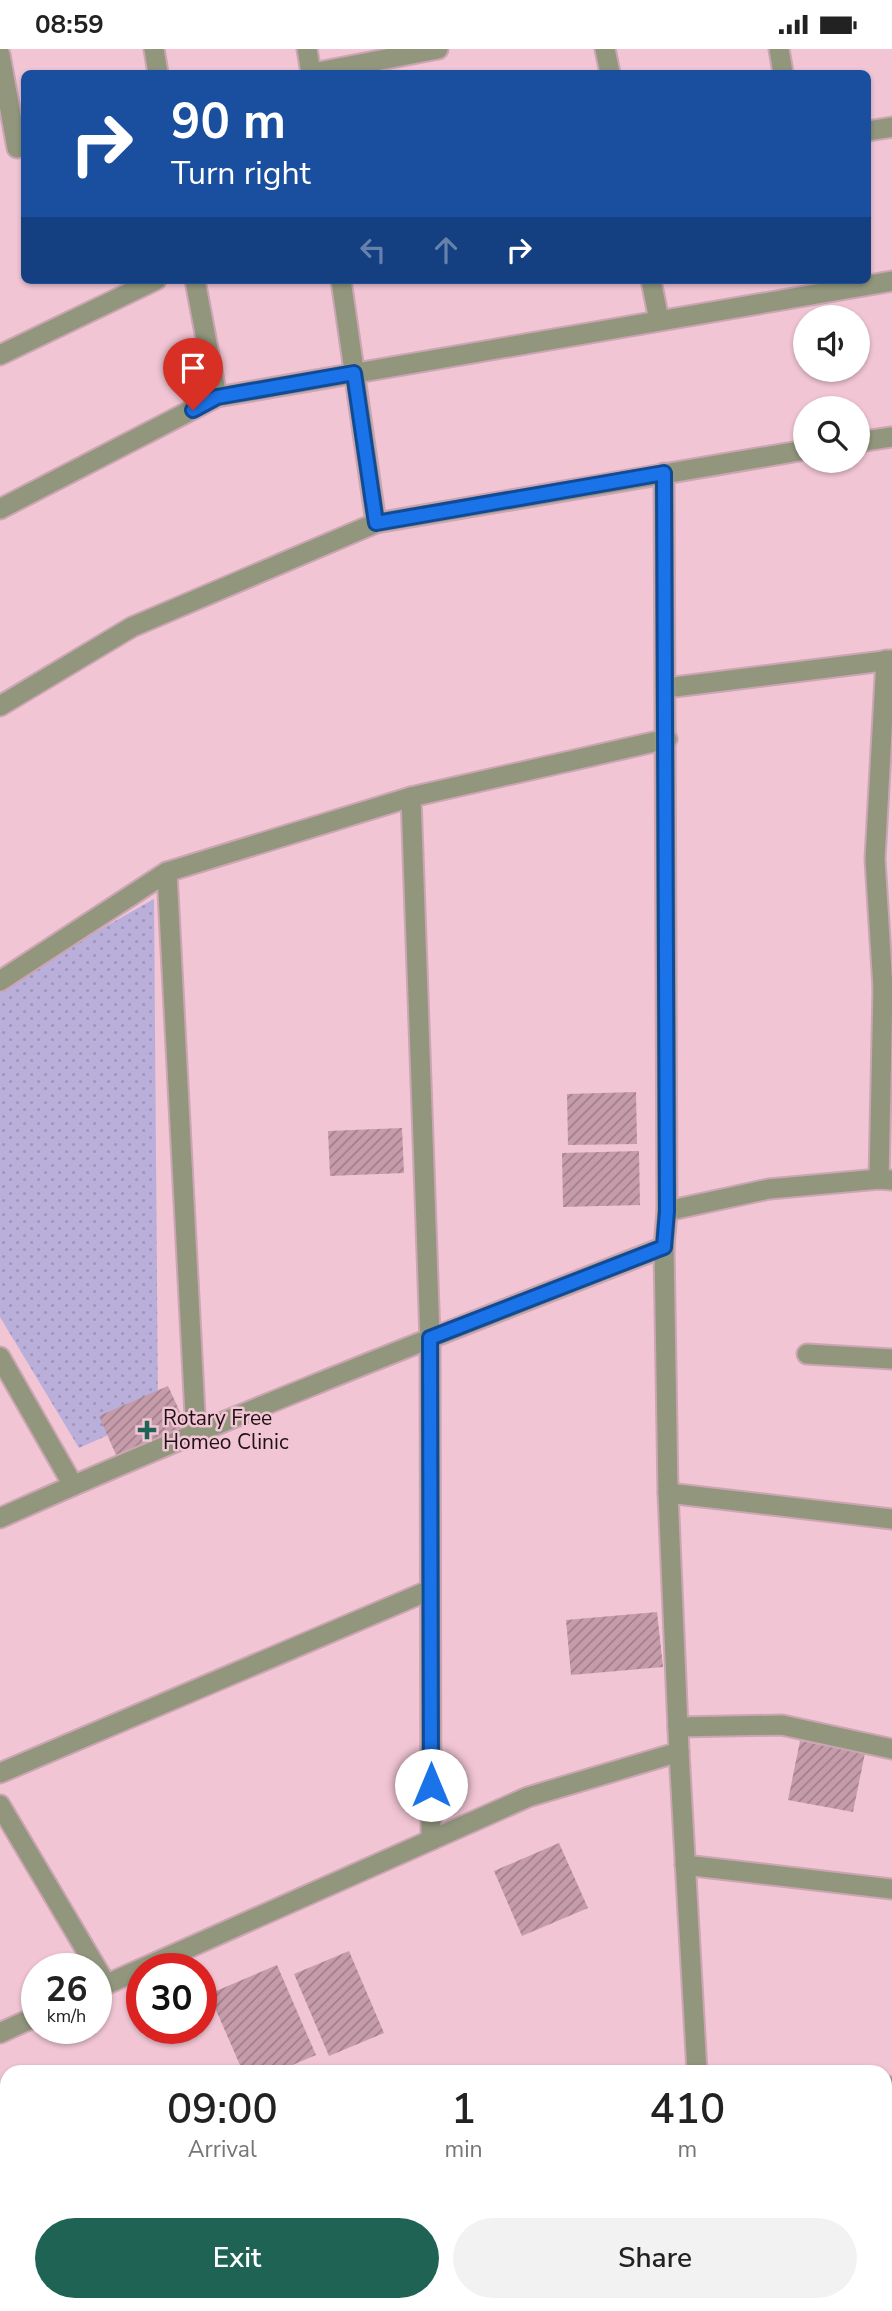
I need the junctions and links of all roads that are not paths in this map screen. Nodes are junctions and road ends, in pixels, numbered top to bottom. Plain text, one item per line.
1 (154, 49) edge
2 (307, 49) edge
3 (438, 49) edge
4 (605, 49) edge
5 (779, 49) edge
6 (0, 55) edge
7 (158, 70) edge
8 (311, 70) edge
9 (328, 70) edge
10 (609, 70) edge
11 (782, 70) edge
12 (892, 127) edge
13 (871, 130) edge
14 (14, 149) edge
15 (892, 281) edge
16 (148, 284) edge
17 (196, 284) edge
18 (342, 284) edge
19 (652, 284) edge
20 (659, 320) junction
21 (0, 355) edge
22 (354, 373) junction
23 (217, 397) junction
24 (892, 437) edge
25 (870, 440) edge
26 (793, 452) edge
27 (664, 473) junction
28 (0, 509) edge
29 (376, 523) junction
30 (889, 660) edge
31 (666, 688) junction
32 (0, 706) edge
33 (667, 739) junction
34 (411, 797) junction
35 (884, 858) edge
36 (167, 872) junction
37 (0, 981) edge
38 (887, 990) edge
39 (885, 1180) edge
40 (667, 1211) junction
41 (664, 1247) junction
42 (430, 1338) junction
43 (807, 1354) dead end
44 (0, 1357) edge
45 (892, 1359) edge
46 (196, 1434) junction
47 (73, 1485) junction
48 (668, 1493) junction
49 (0, 1518) edge
50 (892, 1519) edge
51 (430, 1590) junction
52 (678, 1727) junction
53 (892, 1749) edge
54 (678, 1752) junction
55 (0, 1773) edge
56 (0, 1805) edge
57 (431, 1840) junction
58 (685, 1865) junction
59 (892, 1889) edge
60 (83, 1953) edge
61 (112, 1981) edge
62 (21, 2023) edge
63 (0, 2033) edge
64 (697, 2065) edge

1 - 7 street
2 - 8 street
3 - 9 street
4 - 10 street
5 - 11 street
6 - 14 street
12 - 13 street
15 - 20 street
16 - 21 street
17 - 23 street
18 - 22 street
19 - 20 street
20 - 22 street
22 - 23 street
22 - 29 street
23 - 28 street
24 - 25 street
26 - 27 street
27 - 29 street
27 - 31 street
29 - 32 street
30 - 31 street
30 - 35 street
31 - 33 street
33 - 34 street
33 - 40 street
34 - 36 street
34 - 42 street
35 - 38 street
36 - 37 street
36 - 46 street
38 - 39 street
39 - 40 street
40 - 41 street
41 - 42 street
41 - 48 street
42 - 46 street
42 - 51 street
43 - 45 street
44 - 47 street
46 - 47 street
47 - 49 street
48 - 50 street
48 - 52 street
51 - 55 street
51 - 57 street
52 - 53 street
52 - 54 street
54 - 57 street
54 - 58 street
56 - 60 street
57 - 61 street
58 - 59 street
58 - 64 street
62 - 63 street

